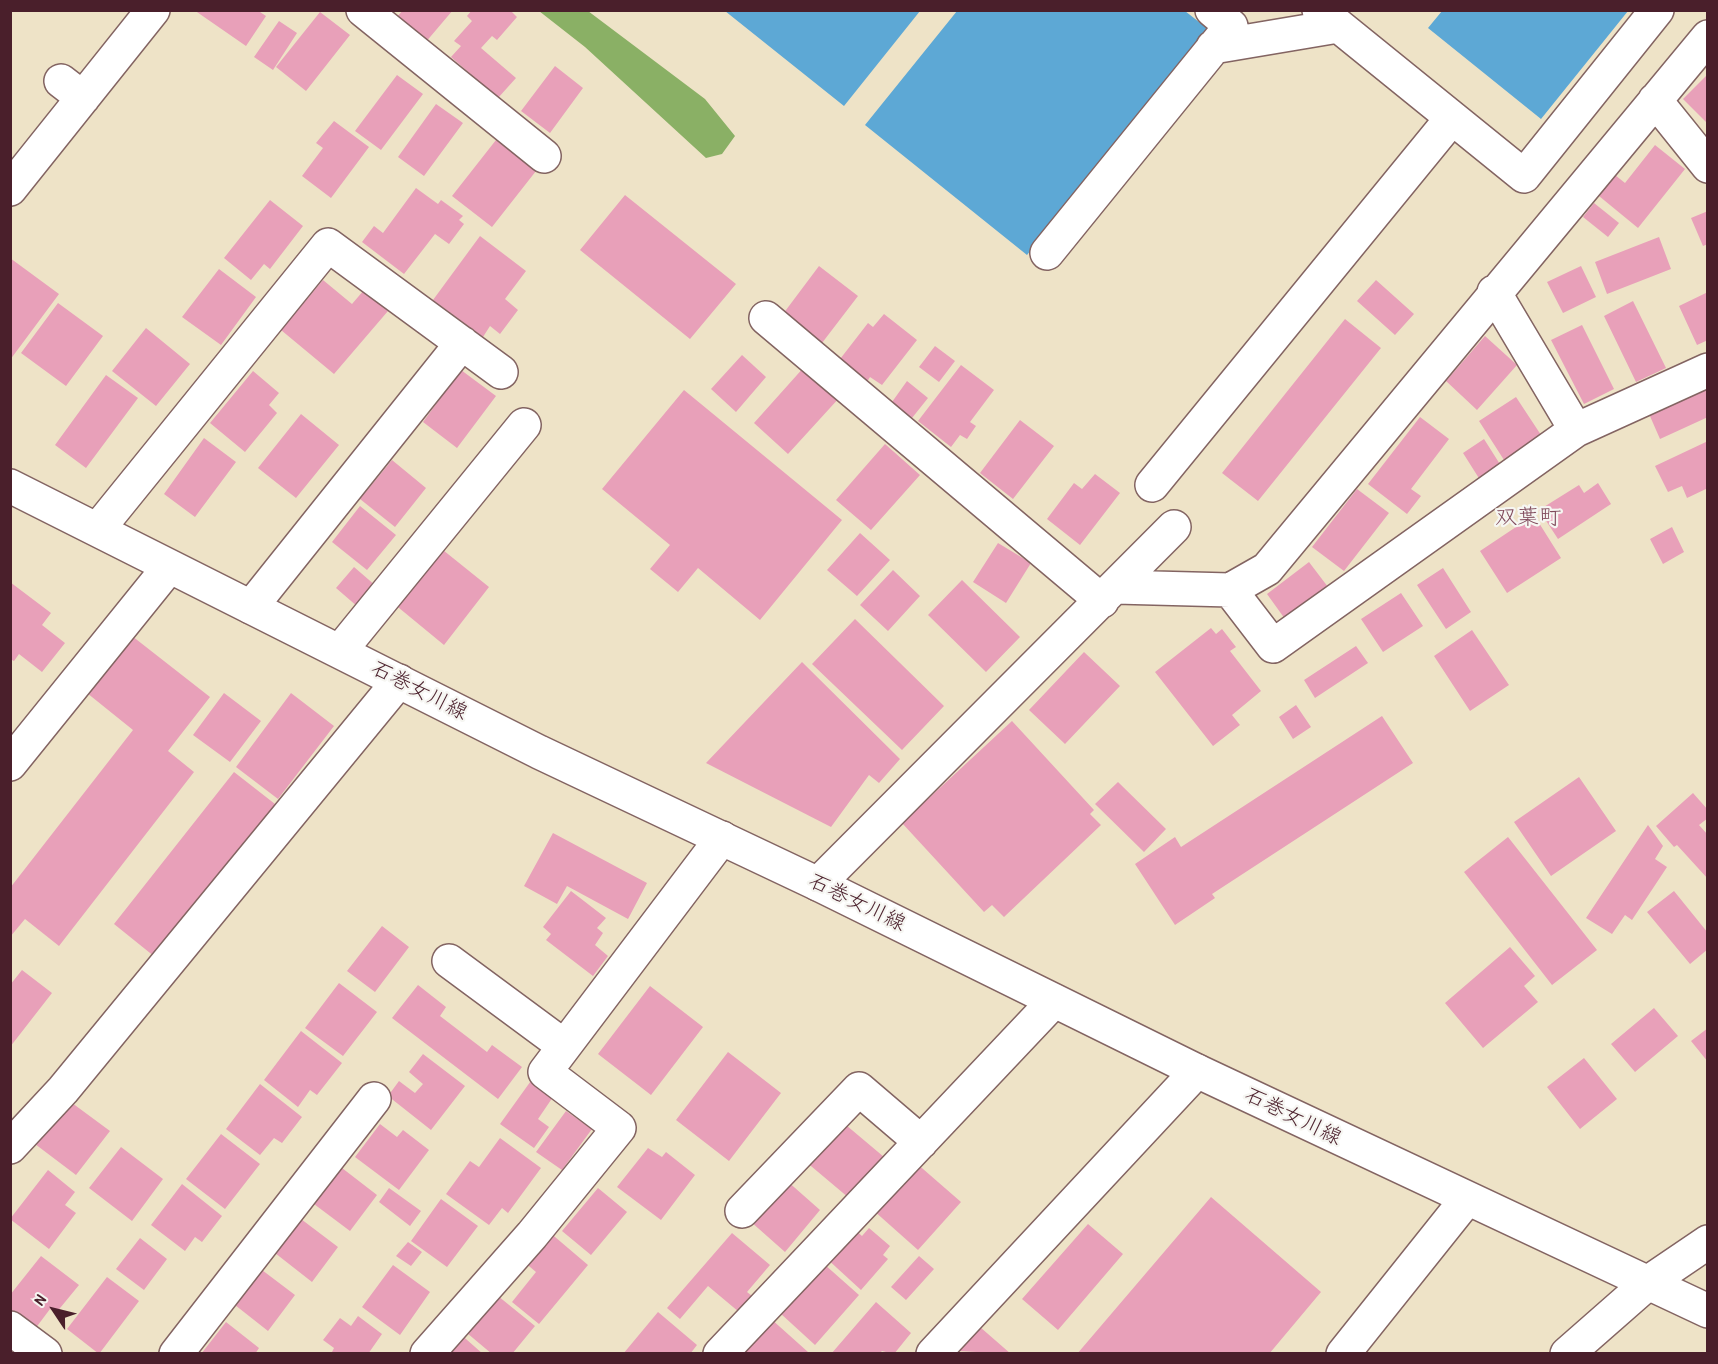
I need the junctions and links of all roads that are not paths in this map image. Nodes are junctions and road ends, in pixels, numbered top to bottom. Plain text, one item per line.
1 (363, 10) edge
2 (1212, 10) edge
3 (1657, 10) edge
4 (136, 17) edge
5 (1328, 18) edge
6 (1707, 38) edge
7 (1213, 47) junction
8 (1655, 100) junction
9 (1452, 118) junction
10 (544, 156) dead end
11 (1707, 166) edge
12 (15, 173) edge
13 (1047, 253) dead end
14 (1494, 292) junction
15 (766, 318) dead end
16 (462, 343) junction
17 (1707, 370) edge
18 (501, 372) dead end
19 (524, 425) dead end
20 (1576, 429) junction
21 (1152, 485) dead end
22 (10, 486) edge
23 (1174, 527) dead end
24 (98, 530) junction
25 (169, 567) junction
26 (1230, 590) junction
27 (1109, 594) junction
28 (251, 607) junction
29 (340, 651) junction
30 (399, 681) junction
31 (10, 764) edge
32 (722, 838) junction
33 (818, 884) junction
34 (448, 961) dead end
35 (1054, 1001) junction
36 (564, 1046) junction
37 (1197, 1071) junction
38 (374, 1100) dead end
39 (921, 1142) junction
40 (11, 1146) edge
41 (1466, 1200) junction
42 (742, 1212) dead end
43 (1707, 1242) edge
44 (1649, 1282) junction
45 (1707, 1311) edge
46 (10, 1328) edge
47 (45, 1353) edge
48 (176, 1353) edge
49 (427, 1353) edge
50 (720, 1353) edge
51 (933, 1353) edge
52 (1343, 1353) edge
53 (1567, 1353) edge

1 - 10 street
2 - 7 street
3 - 9 street
4 - 12 street
5 - 7 street
5 - 9 street
6 - 8 street
7 - 13 street
8 - 11 street
8 - 14 street
9 - 21 street
14 - 20 street
14 - 26 street
15 - 27 street
16 - 18 street
16 - 24 street
16 - 28 street
17 - 20 street
19 - 29 street
20 - 26 street
22 - 24 street, 石巻女川線
23 - 27 street
24 - 25 street, 石巻女川線
25 - 28 street, 石巻女川線
25 - 31 street
26 - 27 street
27 - 33 street
28 - 29 street, 石巻女川線
29 - 30 street, 石巻女川線
30 - 32 street, 石巻女川線
30 - 40 street
32 - 33 street, 石巻女川線
32 - 36 street
33 - 35 street, 石巻女川線
34 - 36 street
35 - 37 street, 石巻女川線
35 - 39 street
36 - 49 street
37 - 41 street, 石巻女川線
37 - 51 street
38 - 48 street
39 - 42 street
39 - 50 street
41 - 44 street, 石巻女川線
41 - 52 street
43 - 44 street
44 - 45 street, 石巻女川線
44 - 53 street
46 - 47 street

